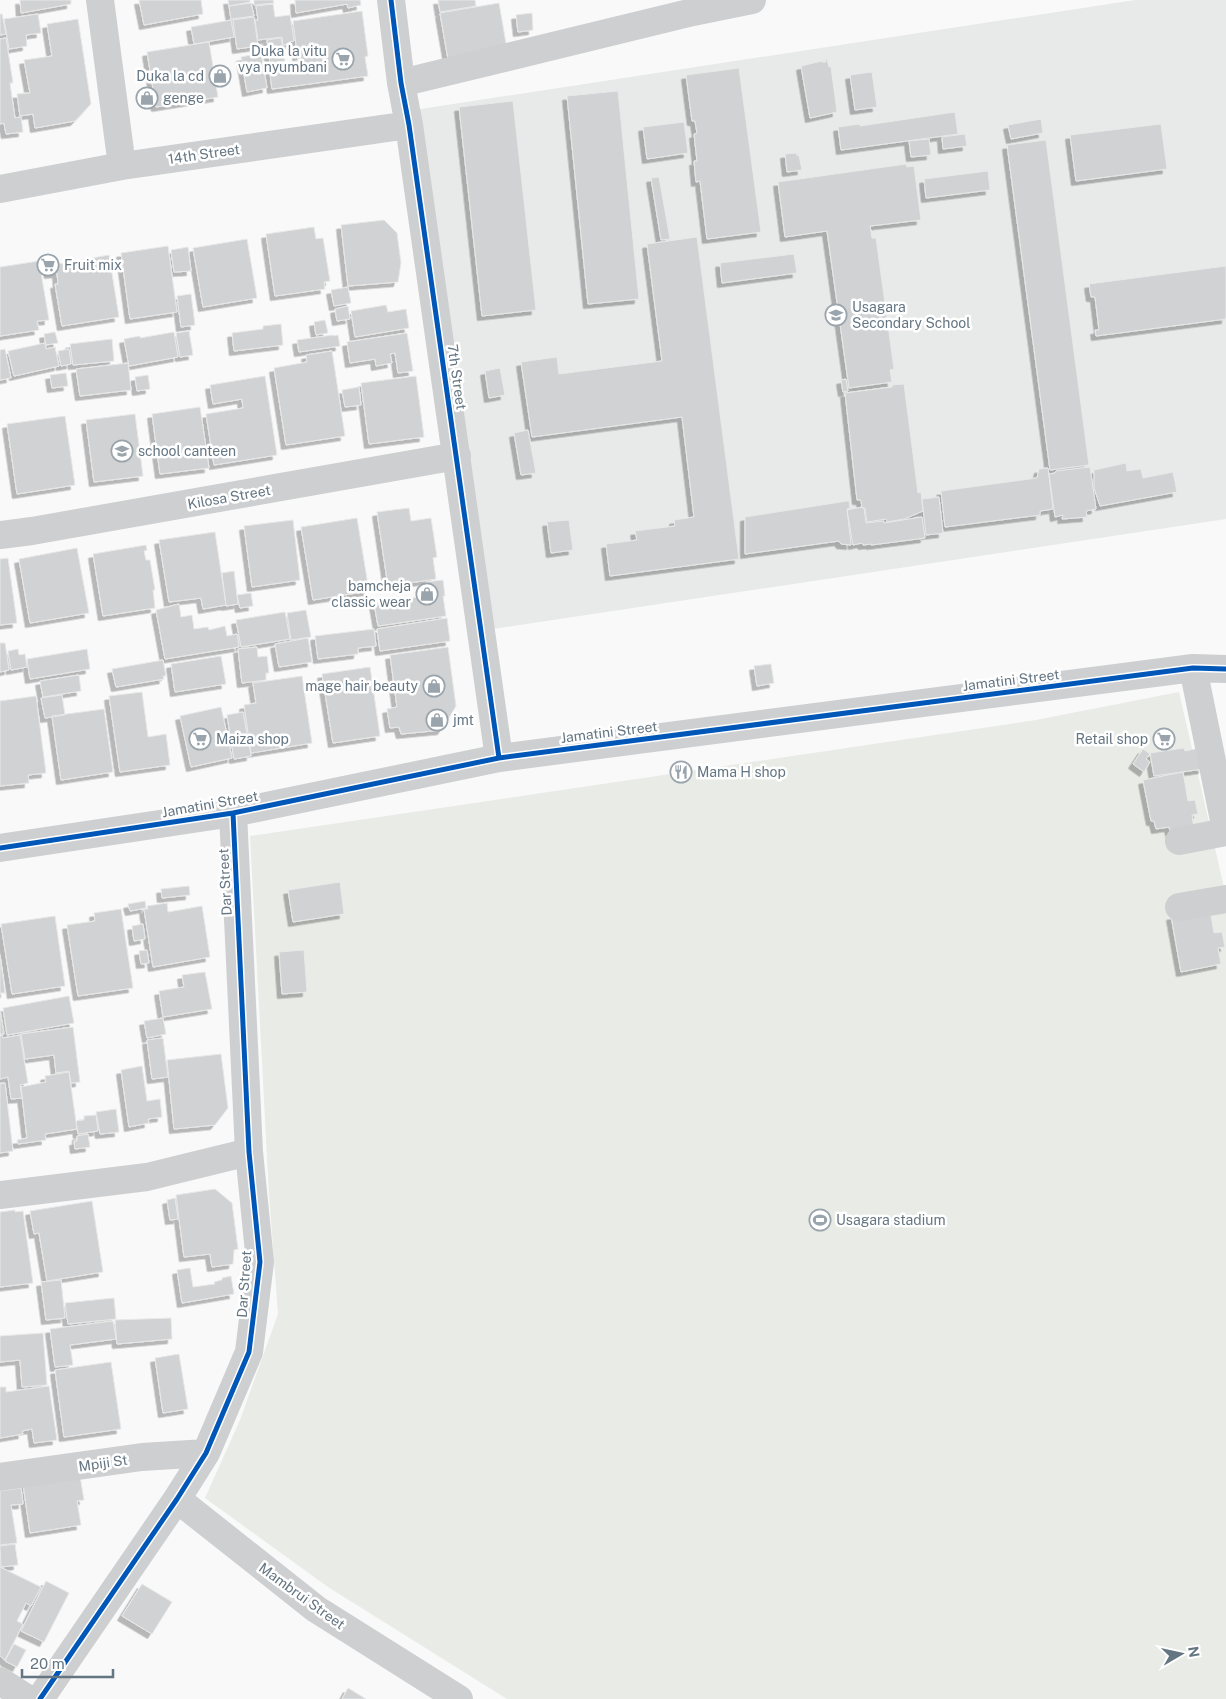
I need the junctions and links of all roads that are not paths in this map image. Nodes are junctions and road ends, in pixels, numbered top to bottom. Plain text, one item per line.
1 (100, 0) edge
2 (391, 0) edge
3 (752, 0) edge
4 (692, 6) edge
5 (401, 83) junction
6 (409, 125) junction
7 (122, 166) junction
8 (0, 189) edge
9 (457, 456) junction
10 (0, 535) edge
11 (1193, 668) junction
12 (1226, 668) edge
13 (499, 758) junction
14 (233, 813) junction
15 (1226, 831) edge
16 (1179, 841) dead end
17 (0, 848) edge
18 (1226, 899) edge
19 (1179, 907) dead end
20 (249, 1152) junction
21 (0, 1195) edge
22 (206, 1453) junction
23 (0, 1477) edge
24 (177, 1499) junction
25 (0, 1681) edge
26 (28, 1699) edge
27 (40, 1699) edge
28 (459, 1699) edge

1 - 7 street
2 - 5 street, 7th Street
3 - 4 street
4 - 5 street
5 - 6 street, 7th Street
6 - 7 street, 14th Street
6 - 9 street, 7th Street
7 - 8 street, 14th Street
9 - 10 street, Kilosa Street
9 - 13 street, 7th Street
11 - 12 street, Jamatini Street
11 - 13 street, Jamatini Street
11 - 15 street
13 - 14 street, Jamatini Street
14 - 17 street, Jamatini Street
14 - 20 street, Dar Street
15 - 16 street
18 - 19 street
20 - 21 street
20 - 22 street, Dar Street
22 - 23 street, Mpiji St
22 - 24 street, Dar Street
24 - 27 street, Dar Street
24 - 28 street, Mambrui Street
25 - 26 street

